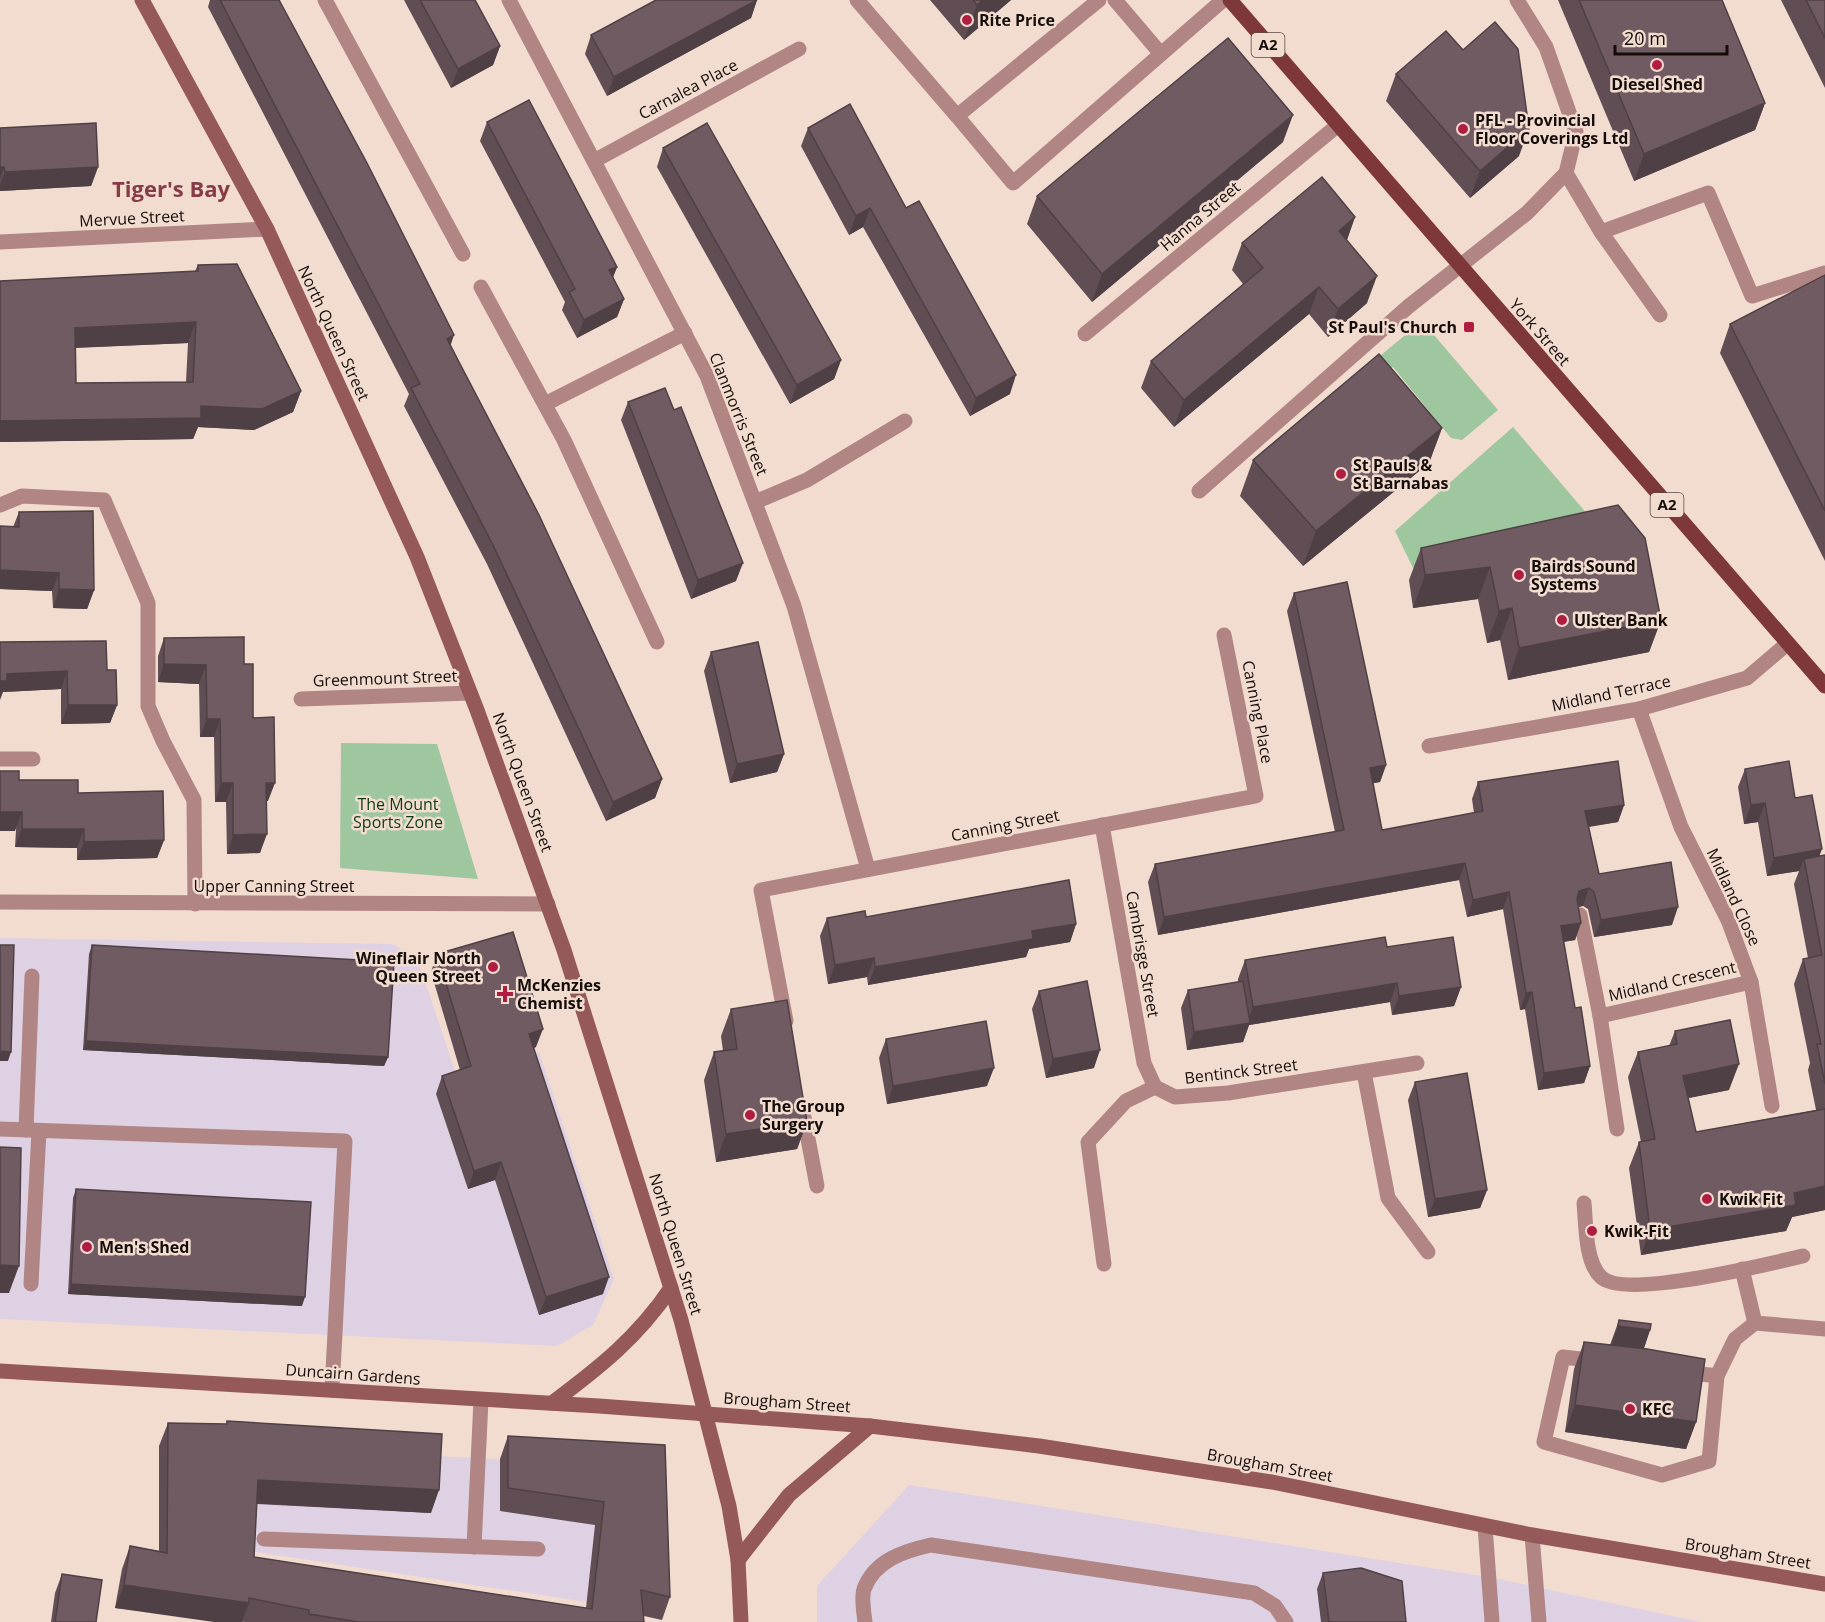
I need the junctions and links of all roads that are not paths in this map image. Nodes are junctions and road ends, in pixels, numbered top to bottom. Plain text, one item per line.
1 (142, 0) edge
2 (325, 0) edge
3 (509, 0) edge
4 (857, 0) edge
5 (1099, 0) edge
6 (1115, 0) edge
7 (1223, 0) edge
8 (1230, 0) edge
9 (1517, 0) edge
10 (799, 49) dead end
11 (1161, 54) junction
12 (957, 116) junction
13 (1337, 126) junction
14 (594, 161) junction
15 (1566, 173) junction
16 (267, 229) junction
17 (1601, 232) junction
18 (0, 242) edge
19 (463, 254) dead end
20 (1459, 266) junction
21 (1825, 273) edge
22 (481, 287) dead end
23 (1660, 315) dead end
24 (685, 333) junction
25 (1085, 333) dead end
26 (544, 404) junction
27 (905, 421) dead end
28 (1199, 491) dead end
29 (755, 502) junction
30 (0, 506) edge
31 (1224, 635) dead end
32 (657, 642) dead end
33 (1787, 644) junction
34 (1825, 686) edge
35 (470, 693) junction
36 (301, 699) dead end
37 (1639, 709) junction
38 (1429, 746) dead end
39 (0, 759) edge
40 (33, 759) dead end
41 (1256, 796) joint
42 (1102, 825) junction
43 (868, 869) junction
44 (0, 902) edge
45 (195, 904) junction
46 (548, 904) junction
47 (1580, 915) edge
48 (32, 976) dead end
49 (1751, 982) junction
50 (1600, 1016) junction
51 (789, 1041) edge
52 (1417, 1062) dead end
53 (1364, 1072) junction
54 (1155, 1087) junction
55 (800, 1095) edge
56 (1772, 1106) dead end
57 (0, 1129) edge
58 (1617, 1129) dead end
59 (33, 1130) junction
60 (817, 1186) dead end
61 (1584, 1203) dead end
62 (1428, 1252) dead end
63 (1803, 1256) dead end
64 (1104, 1264) dead end
65 (1742, 1269) junction
66 (31, 1284) dead end
67 (671, 1288) junction
68 (1755, 1323) junction
69 (1825, 1329) edge
70 (1611, 1363) edge
71 (1670, 1370) edge
72 (0, 1371) edge
73 (1717, 1376) junction
74 (332, 1390) junction
75 (481, 1400) junction
76 (552, 1403) junction
77 (705, 1414) junction
78 (870, 1426) junction
79 (1485, 1526) junction
80 (1532, 1534) junction
81 (264, 1539) dead end
82 (474, 1547) junction
83 (538, 1550) dead end
84 (738, 1560) junction
85 (1825, 1584) edge
86 (741, 1622) edge
87 (865, 1622) edge
88 (1286, 1622) edge
89 (1492, 1622) edge
90 (1539, 1622) edge

1 - 16 street, North Queen Street
2 - 19 street
3 - 14 street, Clanmorris Street
4 - 12 street
5 - 12 street
6 - 11 street
7 - 11 street
8 - 13 main road, York Street / A2
9 - 15 street
10 - 14 street, Carnalea Place
11 - 12 street
13 - 20 main road, York Street / A2
13 - 25 street, Hanna Street
14 - 24 street, Clanmorris Street
15 - 17 street
15 - 20 street
16 - 18 street, Mervue Street
16 - 35 street, North Queen Street
17 - 21 street
17 - 23 street
20 - 28 street
20 - 33 main road, York Street / A2
22 - 26 street
24 - 26 street
24 - 29 street, Clanmorris Street
26 - 32 street
27 - 29 street
29 - 43 street, Clanmorris Street
30 - 45 street
31 - 41 street, Canning Place
33 - 34 main road, York Street / A2
33 - 37 street, Midland Terrace
35 - 36 street, Greenmount Street
35 - 46 street, North Queen Street
37 - 38 street, Midland Terrace
37 - 49 street, Midland Close
39 - 40 street
41 - 42 street, Canning Street
42 - 43 street, Canning Street
42 - 54 street, Cambrisge Street
43 - 51 street, Canning Street
44 - 45 street, Upper Canning Street
45 - 46 street, Upper Canning Street
46 - 67 street, North Queen Street
47 - 50 street, Midland Crescent
48 - 59 street
49 - 50 street, Midland Crescent
49 - 56 street, Midland Close
50 - 58 street, Midland Crescent
52 - 53 street, Bentinck Street
53 - 54 street, Bentinck Street
53 - 62 street
54 - 64 street
55 - 60 street
57 - 59 street
59 - 66 street
59 - 74 street
61 - 65 street
63 - 65 street
65 - 68 street
67 - 76 street
67 - 77 street, North Queen Street
68 - 69 street
68 - 73 street
70 - 73 street
71 - 73 street
72 - 74 street, Duncairn Gardens
74 - 75 street, Duncairn Gardens
75 - 76 street, Duncairn Gardens
75 - 82 street
76 - 77 street, Duncairn Gardens
77 - 78 street, Brougham Street
77 - 84 street, North Queen Street
78 - 79 street, Brougham Street
78 - 84 street
79 - 80 street, Brougham Street
79 - 89 street
80 - 85 street, Brougham Street
80 - 90 street
81 - 82 street
82 - 83 street
84 - 86 street, North Queen Street
87 - 88 street

